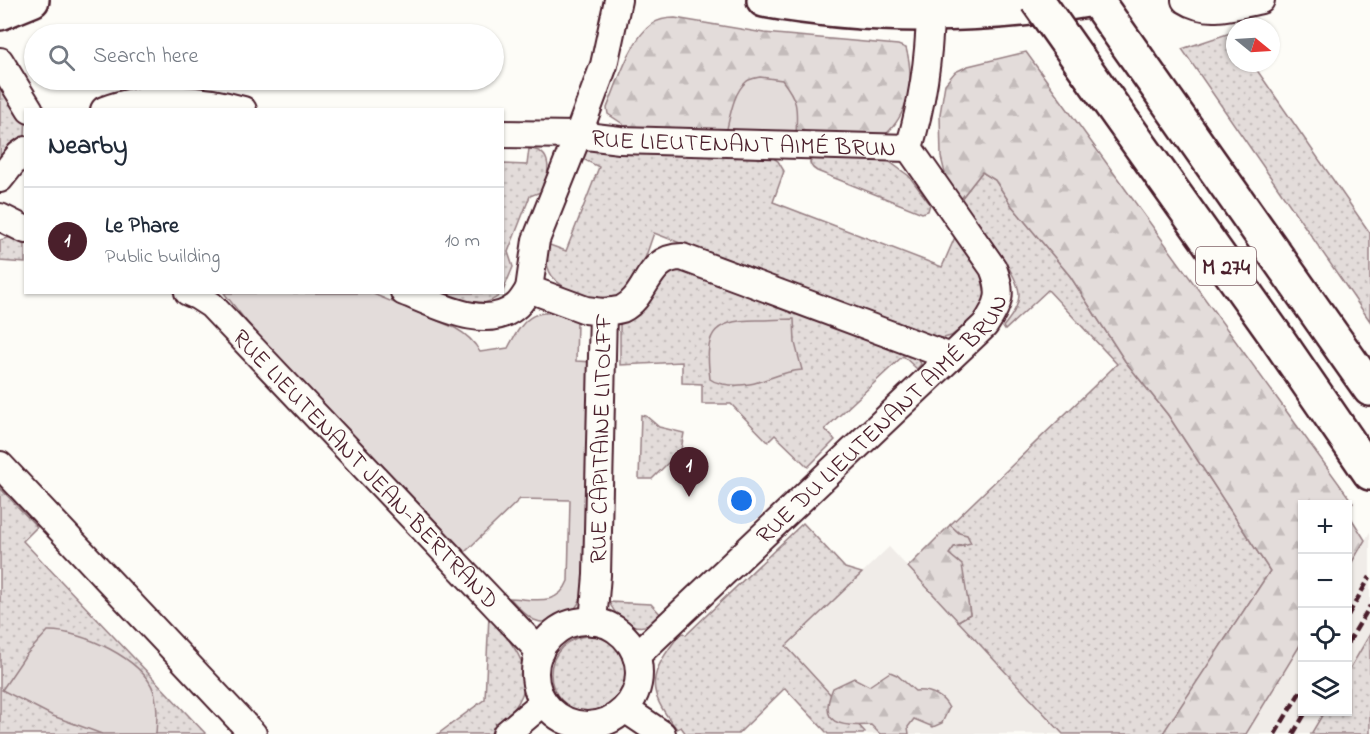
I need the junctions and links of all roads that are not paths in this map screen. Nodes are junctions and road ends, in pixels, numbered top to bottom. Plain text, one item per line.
1 (32, 0) edge
2 (618, 0) edge
3 (764, 0) edge
4 (1037, 0) edge
5 (1087, 0) edge
6 (1095, 0) edge
7 (1185, 0) edge
8 (1261, 0) edge
9 (0, 13) edge
10 (930, 14) junction
11 (0, 61) edge
12 (29, 108) edge
13 (113, 108) edge
14 (231, 108) edge
15 (504, 134) edge
16 (579, 135) junction
17 (909, 148) junction
18 (24, 151) edge
19 (0, 179) edge
20 (0, 218) edge
21 (24, 229) edge
22 (529, 289) junction
23 (194, 294) edge
24 (409, 294) edge
25 (603, 312) junction
26 (951, 357) junction
27 (1370, 389) edge
28 (0, 465) edge
29 (1370, 473) edge
30 (593, 622) junction
31 (540, 652) junction
32 (636, 656) junction
33 (544, 702) junction
34 (625, 709) junction
35 (253, 734) edge
36 (506, 734) edge
37 (662, 734) edge

1 - 9 main road
2 - 16 street
3 - 10 main road
4 - 29 main road, M 274, bridge
5 - 10 main road
6 - 27 main road, M 274
7 - 8 street
10 - 17 street
11 - 12 street
13 - 14 street
15 - 16 street, RUE LIEUTENANT AIMÉ BRUN
16 - 17 street, RUE LIEUTENANT AIMÉ BRUN
16 - 22 street
17 - 26 street, RUE DU LIEUTENANT AIMÉ BRUN
18 - 19 street
20 - 21 street
22 - 24 street
22 - 25 street, RUE CAPITAINE LITOLFF
23 - 31 street, RUE LIEUTENANT JEAN-BERTRAND
25 - 26 street
25 - 30 street, RUE CAPITAINE LITOLFF
26 - 32 street, RUE DU LIEUTENANT AIMÉ BRUN
28 - 35 street
30 - 31 street
30 - 32 street
31 - 33 street
32 - 34 street
33 - 34 street
33 - 36 street
34 - 37 street

